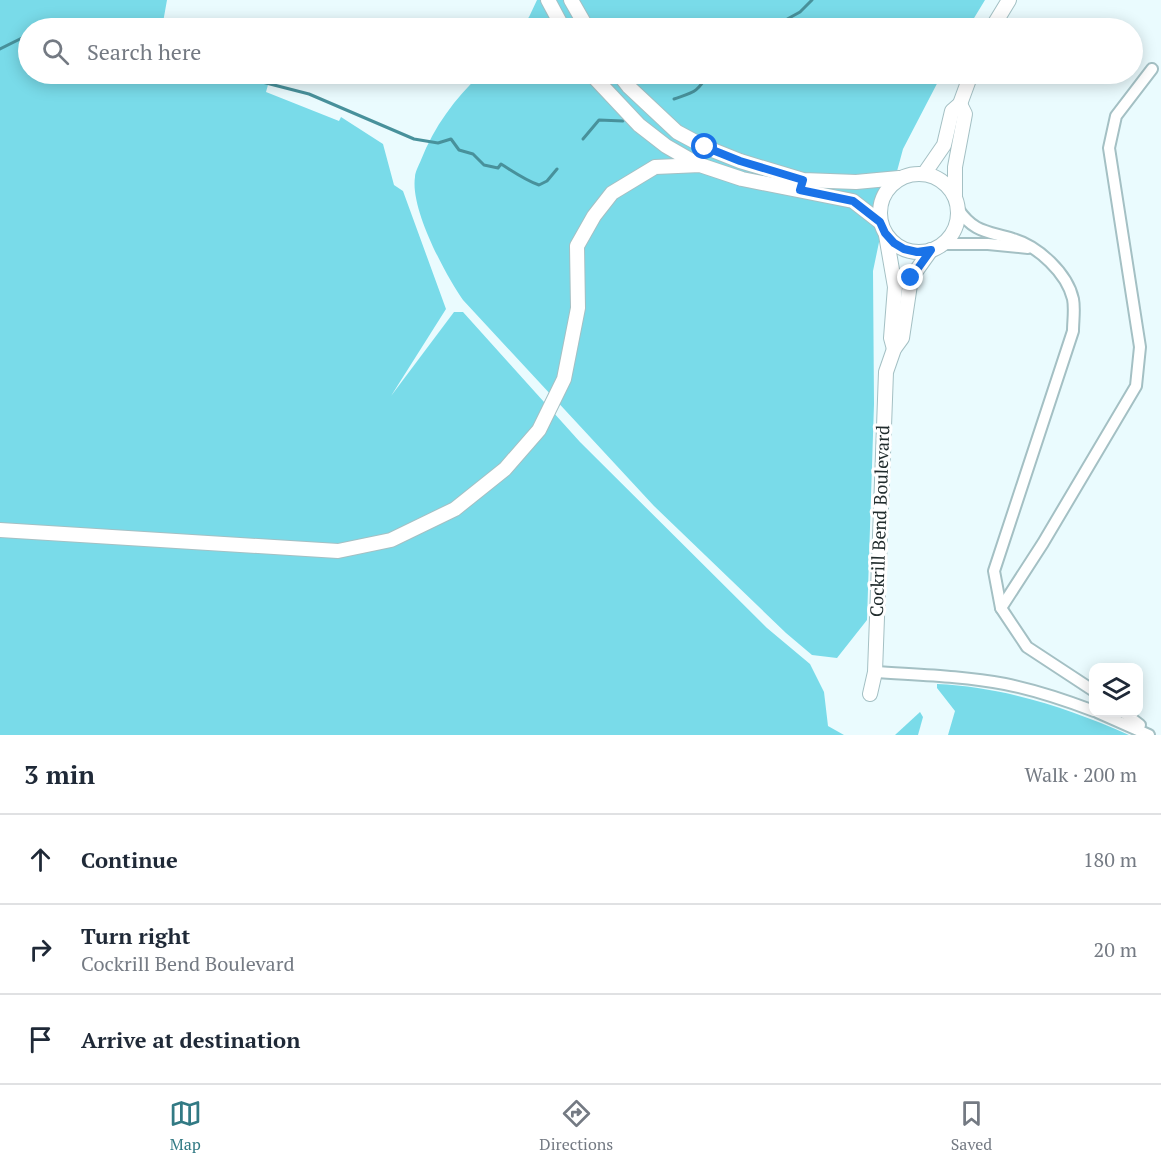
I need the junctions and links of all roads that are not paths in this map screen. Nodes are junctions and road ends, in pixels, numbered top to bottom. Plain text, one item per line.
1 (548, 0) edge
2 (570, 0) edge
3 (1009, 0) edge
4 (558, 18) edge
5 (581, 18) edge
6 (998, 18) edge
7 (1152, 69) dead end
8 (1143, 81) edge
9 (600, 84) edge
10 (626, 84) edge
11 (967, 84) edge
12 (1141, 84) edge
13 (960, 104) junction
14 (677, 132) junction
15 (666, 146) junction
16 (700, 165) junction
17 (655, 167) junction
18 (924, 174) junction
19 (899, 178) junction
20 (801, 185) junction
21 (957, 203) junction
22 (883, 228) junction
23 (937, 247) junction
24 (1031, 248) junction
25 (894, 349) junction
26 (0, 530) edge
27 (1001, 608) junction
28 (875, 672) junction
29 (1089, 688) edge
30 (870, 694) dead end
31 (1089, 710) edge
32 (1108, 717) edge
33 (1130, 717) edge
34 (1149, 735) edge
35 (1154, 735) edge

1 - 4 street
2 - 5 street
3 - 6 street
7 - 8 street
9 - 15 street
10 - 14 street
11 - 13 street
12 - 27 street
13 - 18 street
13 - 21 street
14 - 15 street
14 - 20 street
15 - 16 street
15 - 17 street
16 - 17 street
16 - 20 street
17 - 26 street
18 - 19 street
18 - 21 street
19 - 20 street
19 - 22 street
20 - 22 street
21 - 23 street
21 - 24 street
22 - 23 street
22 - 25 street, Cockrill Bend Boulevard
23 - 24 street
23 - 25 street, Cockrill Bend Boulevard
24 - 27 street
25 - 28 street, Cockrill Bend Boulevard
27 - 29 street
28 - 30 street, Cockrill Bend Boulevard
28 - 31 street
32 - 34 street
33 - 35 street

